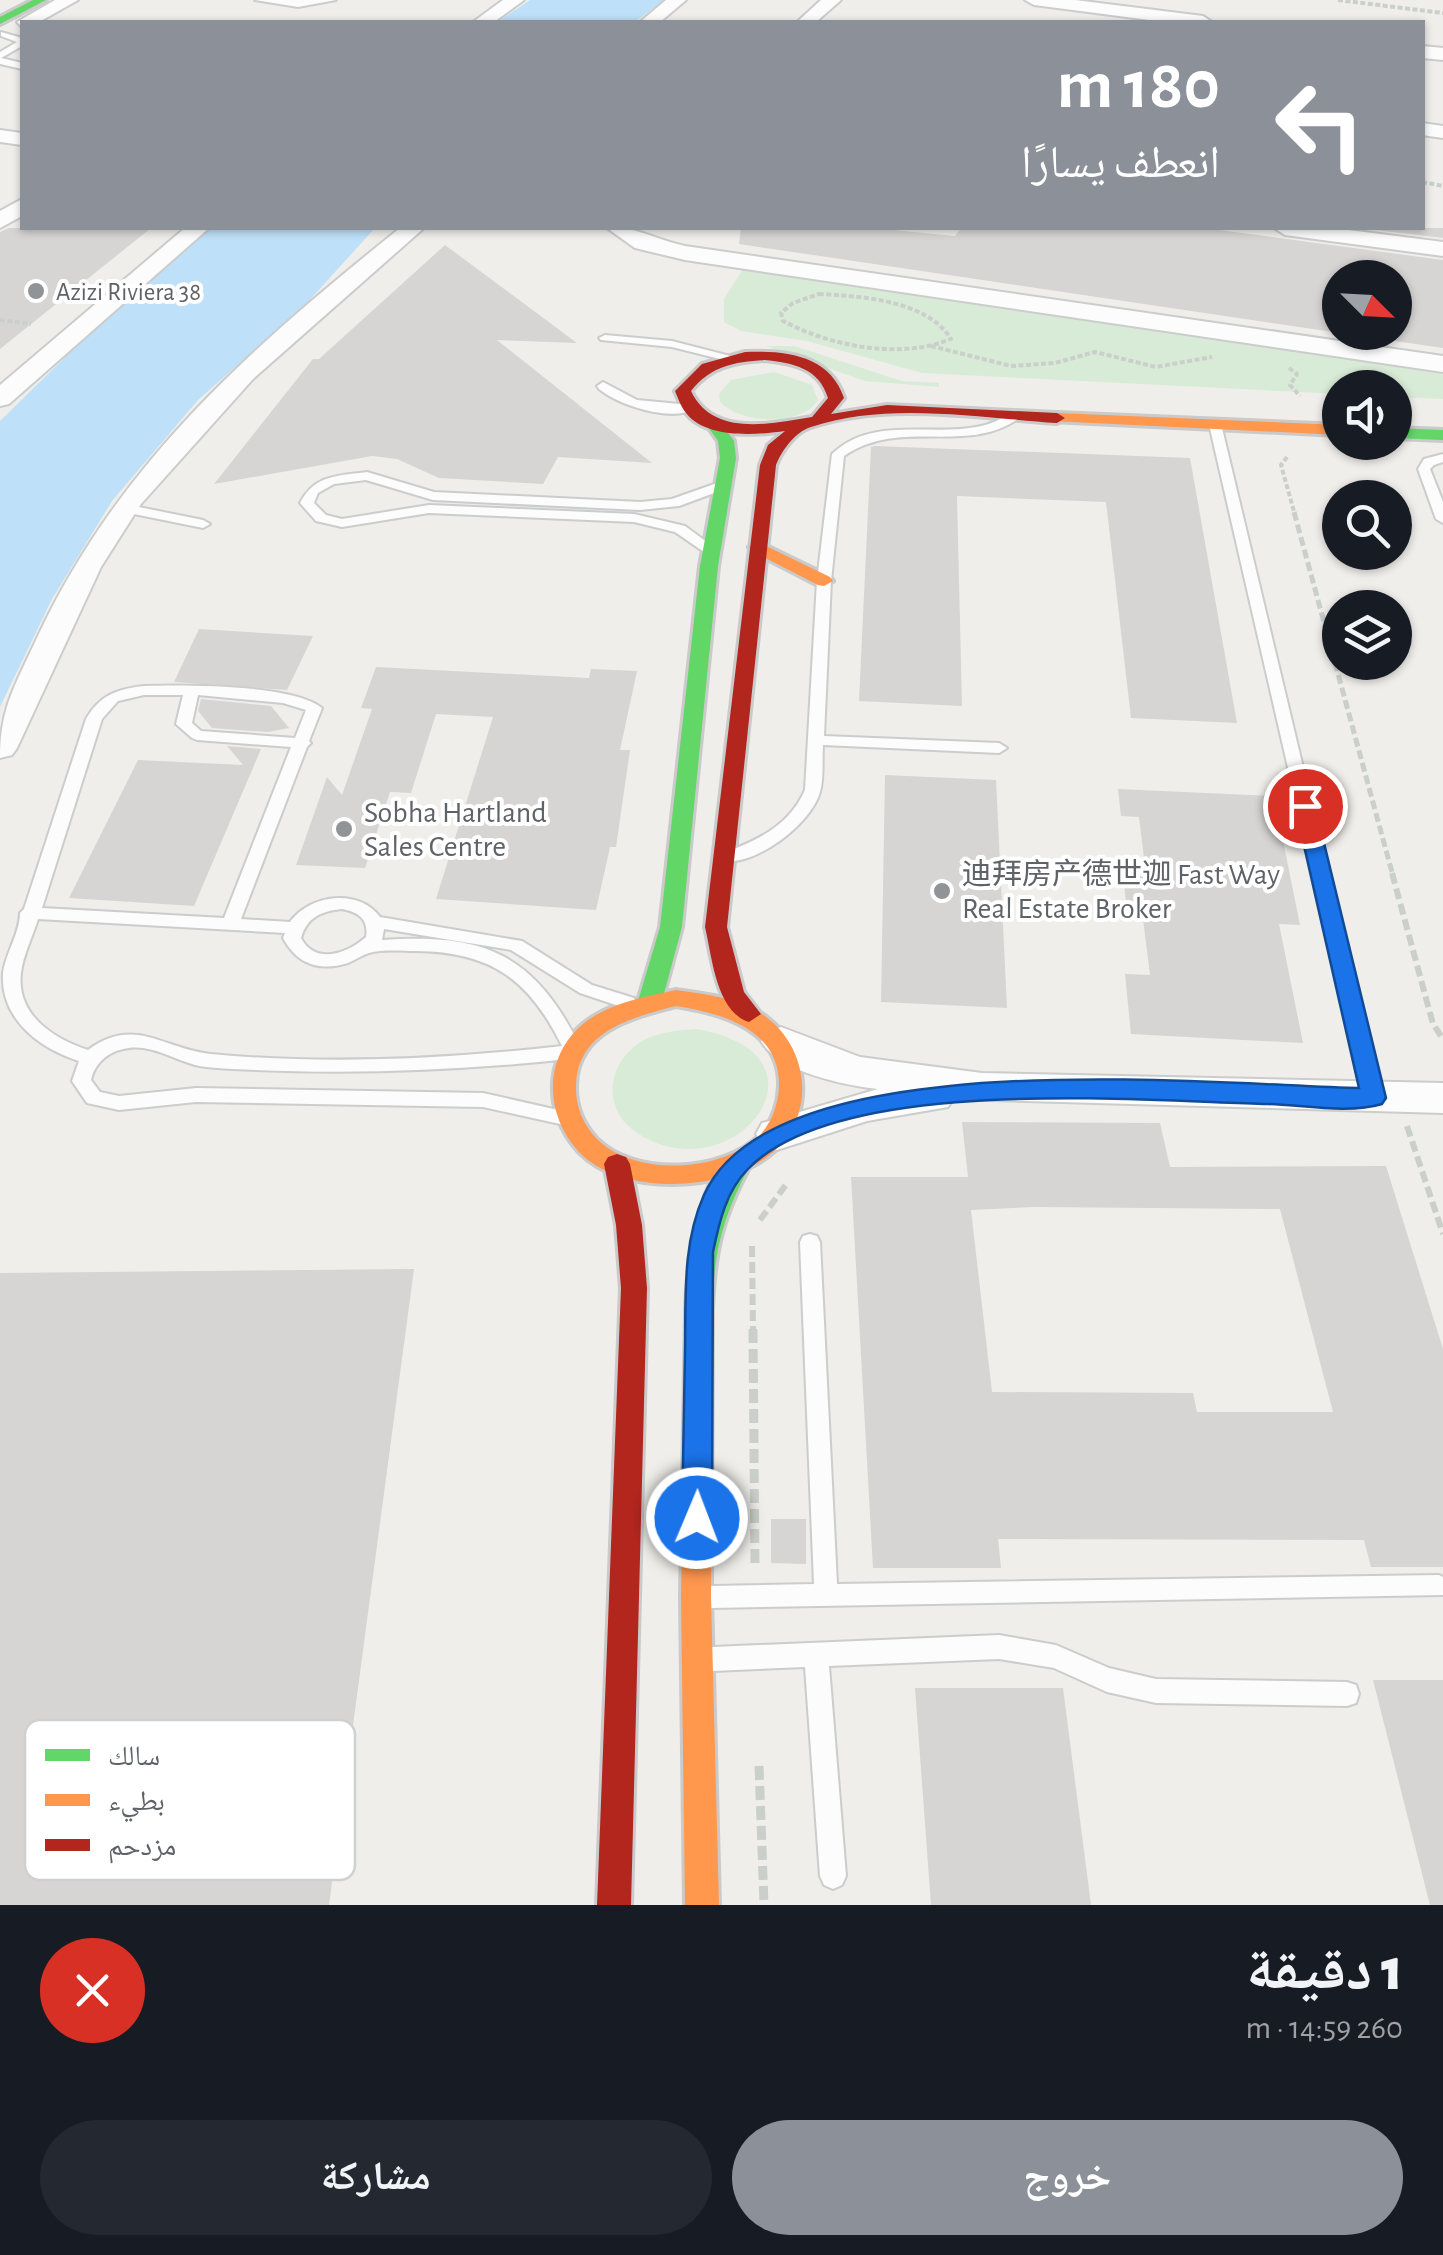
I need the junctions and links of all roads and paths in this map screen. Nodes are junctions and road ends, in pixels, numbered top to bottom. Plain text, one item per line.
1 (70, 0) edge
2 (258, 0) edge
3 (332, 0) edge
4 (515, 0) edge
5 (677, 0) edge
6 (832, 0) edge
7 (1034, 0) edge
8 (1338, 0) edge
9 (308, 3) junction
10 (1443, 13) edge
11 (325, 14) dead end
12 (32, 20) edge
13 (485, 20) edge
14 (652, 20) edge
15 (808, 20) edge
16 (1188, 20) edge
17 (11, 39) edge
18 (0, 59) edge
19 (196, 230) edge
20 (411, 230) edge
21 (622, 230) edge
22 (640, 230) edge
23 (1300, 230) edge
24 (1443, 249) edge
25 (777, 265) junction
26 (0, 320) edge
27 (31, 324) dead end
28 (605, 338) dead end
29 (676, 346) junction
30 (931, 346) junction
31 (1220, 357) dead end
32 (737, 358) junction
33 (1443, 364) edge
34 (1282, 366) dead end
35 (690, 378) junction
36 (828, 378) junction
37 (603, 386) dead end
38 (1300, 396) dead end
39 (0, 398) edge
40 (690, 409) junction
41 (1322, 411) edge
42 (1018, 415) junction
43 (1412, 415) edge
44 (1443, 417) edge
45 (810, 422) junction
46 (714, 424) junction
47 (1215, 424) junction
48 (1322, 429) edge
49 (1412, 434) edge
50 (1443, 435) edge
51 (1304, 456) dead end
52 (1443, 458) edge
53 (725, 484) junction
54 (124, 508) junction
55 (1443, 519) edge
56 (204, 524) dead end
57 (758, 546) junction
58 (712, 552) junction
59 (824, 580) junction
60 (191, 693) junction
61 (818, 740) junction
62 (303, 743) junction
63 (0, 748) edge
64 (999, 748) dead end
65 (724, 858) junction
66 (29, 913) junction
67 (376, 922) junction
68 (230, 924) junction
69 (294, 928) junction
70 (367, 947) junction
71 (642, 1003) junction
72 (749, 1014) junction
73 (1443, 1040) edge
74 (782, 1041) junction
75 (570, 1050) junction
76 (90, 1058) junction
77 (982, 1088) junction
78 (1380, 1111) junction
79 (1434, 1112) edge
80 (566, 1118) junction
81 (1406, 1124) junction
82 (777, 1134) junction
83 (739, 1162) junction
84 (617, 1164) junction
85 (794, 1174) dead end
86 (1443, 1234) edge
87 (810, 1242) dead end
88 (1439, 1586) dead end
89 (826, 1595) junction
90 (755, 1596) junction
91 (696, 1597) junction
92 (816, 1654) junction
93 (697, 1659) junction
94 (1347, 1694) dead end
95 (758, 1752) dead end
96 (833, 1876) dead end
97 (614, 1905) edge
98 (702, 1905) edge
99 (764, 1905) edge

1 - 12 street
2 - 9 lane
3 - 9 lane
4 - 13 street
5 - 14 street
6 - 15 street
7 - 16 street
8 - 10 path
9 - 11 lane
17 - 18 lane
19 - 39 street
20 - 54 street
21 - 25 street
22 - 25 street
23 - 24 street
25 - 33 street
26 - 27 path
28 - 29 lane
29 - 32 lane
29 - 35 lane
30 - 30 path
30 - 31 path
32 - 35 street
32 - 36 street
34 - 38 path
35 - 40 street
36 - 41 street
36 - 45 street
37 - 40 lane
40 - 46 street
42 - 45 street
42 - 47 street
42 - 59 lane
43 - 44 street
45 - 46 street
45 - 57 street
46 - 53 street
47 - 48 street
47 - 78 lane
49 - 50 street
51 - 73 path
52 - 55 lane
53 - 58 street
53 - 58 lane
54 - 56 lane
54 - 63 street
57 - 59 street
57 - 65 street
58 - 71 street
59 - 61 lane
60 - 62 lane
60 - 62 lane
60 - 66 lane
61 - 64 lane
61 - 65 lane
62 - 68 lane
65 - 72 street
66 - 68 lane
66 - 76 lane
67 - 69 lane
67 - 70 lane
67 - 71 lane
68 - 69 lane
69 - 70 lane
70 - 75 lane
71 - 72 street
71 - 75 street
72 - 74 street
74 - 77 street
74 - 82 street
75 - 76 lane
75 - 80 street
76 - 80 lane
77 - 78 street
77 - 82 street
78 - 79 street
78 - 81 path
79 - 81 path
80 - 84 street
81 - 86 path
82 - 83 street
83 - 84 street
83 - 91 street
84 - 97 street
85 - 90 path
87 - 89 lane
88 - 89 lane
89 - 90 lane
90 - 91 lane
91 - 93 street
92 - 93 lane
92 - 94 lane
92 - 96 lane
93 - 98 street
95 - 99 path

